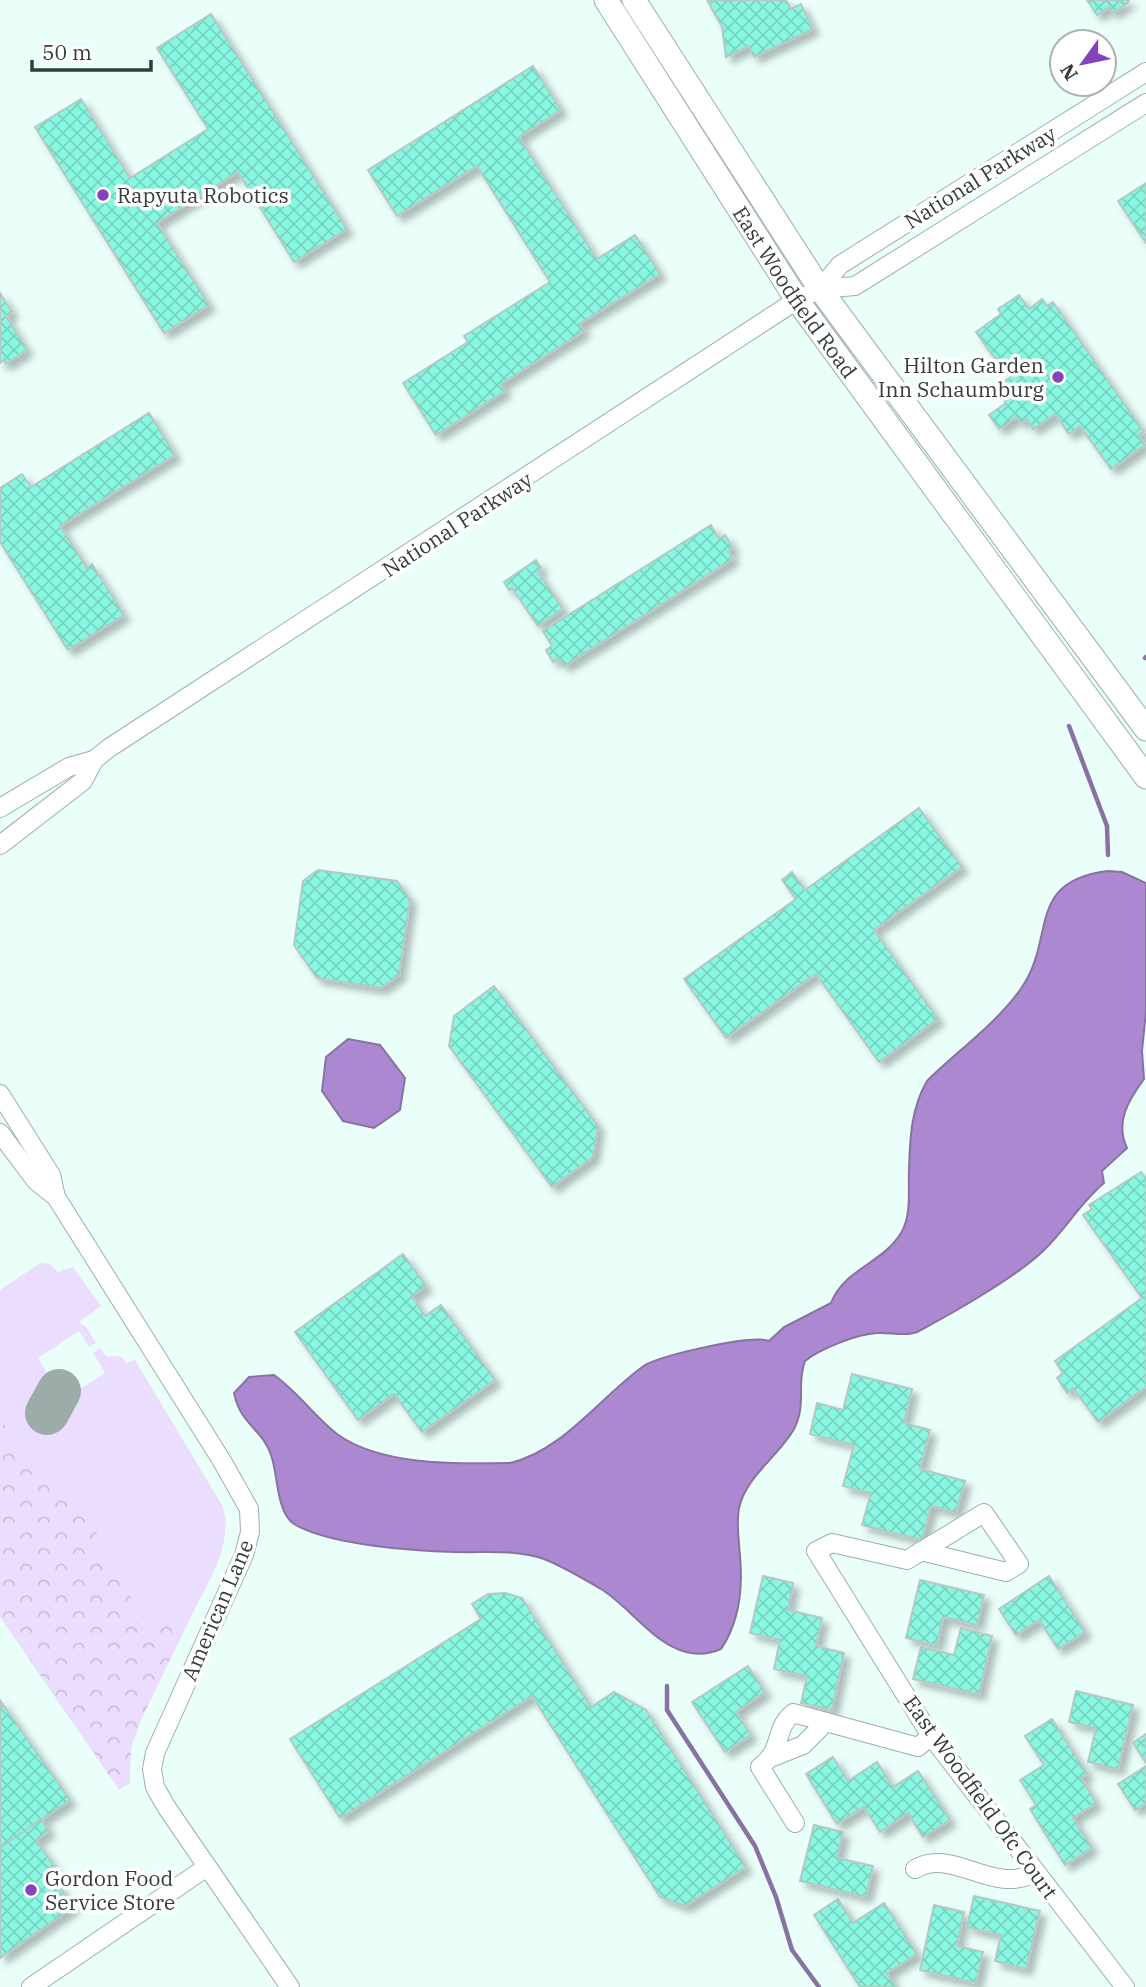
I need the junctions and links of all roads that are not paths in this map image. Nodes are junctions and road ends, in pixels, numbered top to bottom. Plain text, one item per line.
1 (606, 0) edge
2 (634, 0) edge
3 (1146, 72) edge
4 (1146, 103) edge
5 (820, 289) junction
6 (797, 300) junction
7 (1146, 729) edge
8 (94, 760) junction
9 (1146, 777) edge
10 (0, 808) edge
11 (0, 845) edge
12 (0, 1094) edge
13 (0, 1133) edge
14 (56, 1197) junction
15 (921, 1551) junction
16 (826, 1722) junction
17 (931, 1736) junction
18 (773, 1757) junction
19 (795, 1823) dead end
20 (206, 1867) junction
21 (915, 1869) dead end
22 (1035, 1872) junction
23 (31, 1987) edge
24 (290, 1987) edge
25 (1125, 1987) edge

1 - 6 street, East Woodfield Road
2 - 5 street, East Woodfield Road
3 - 5 street, National Parkway
4 - 5 street, National Parkway
5 - 6 street, National Parkway
5 - 7 street, East Woodfield Road
6 - 8 street, National Parkway
6 - 9 street, East Woodfield Road
8 - 10 street, National Parkway
8 - 11 street, National Parkway
12 - 14 street, American Lane
13 - 14 street, American Lane
14 - 20 street, American Lane
15 - 15 street, East Woodfield Ofc Court
15 - 17 street, East Woodfield Ofc Court
16 - 17 street
16 - 18 street
16 - 18 street
17 - 22 street, East Woodfield Ofc Court
18 - 19 street
20 - 23 street
20 - 24 street, American Lane
21 - 22 street
22 - 25 street, East Woodfield Ofc Court

